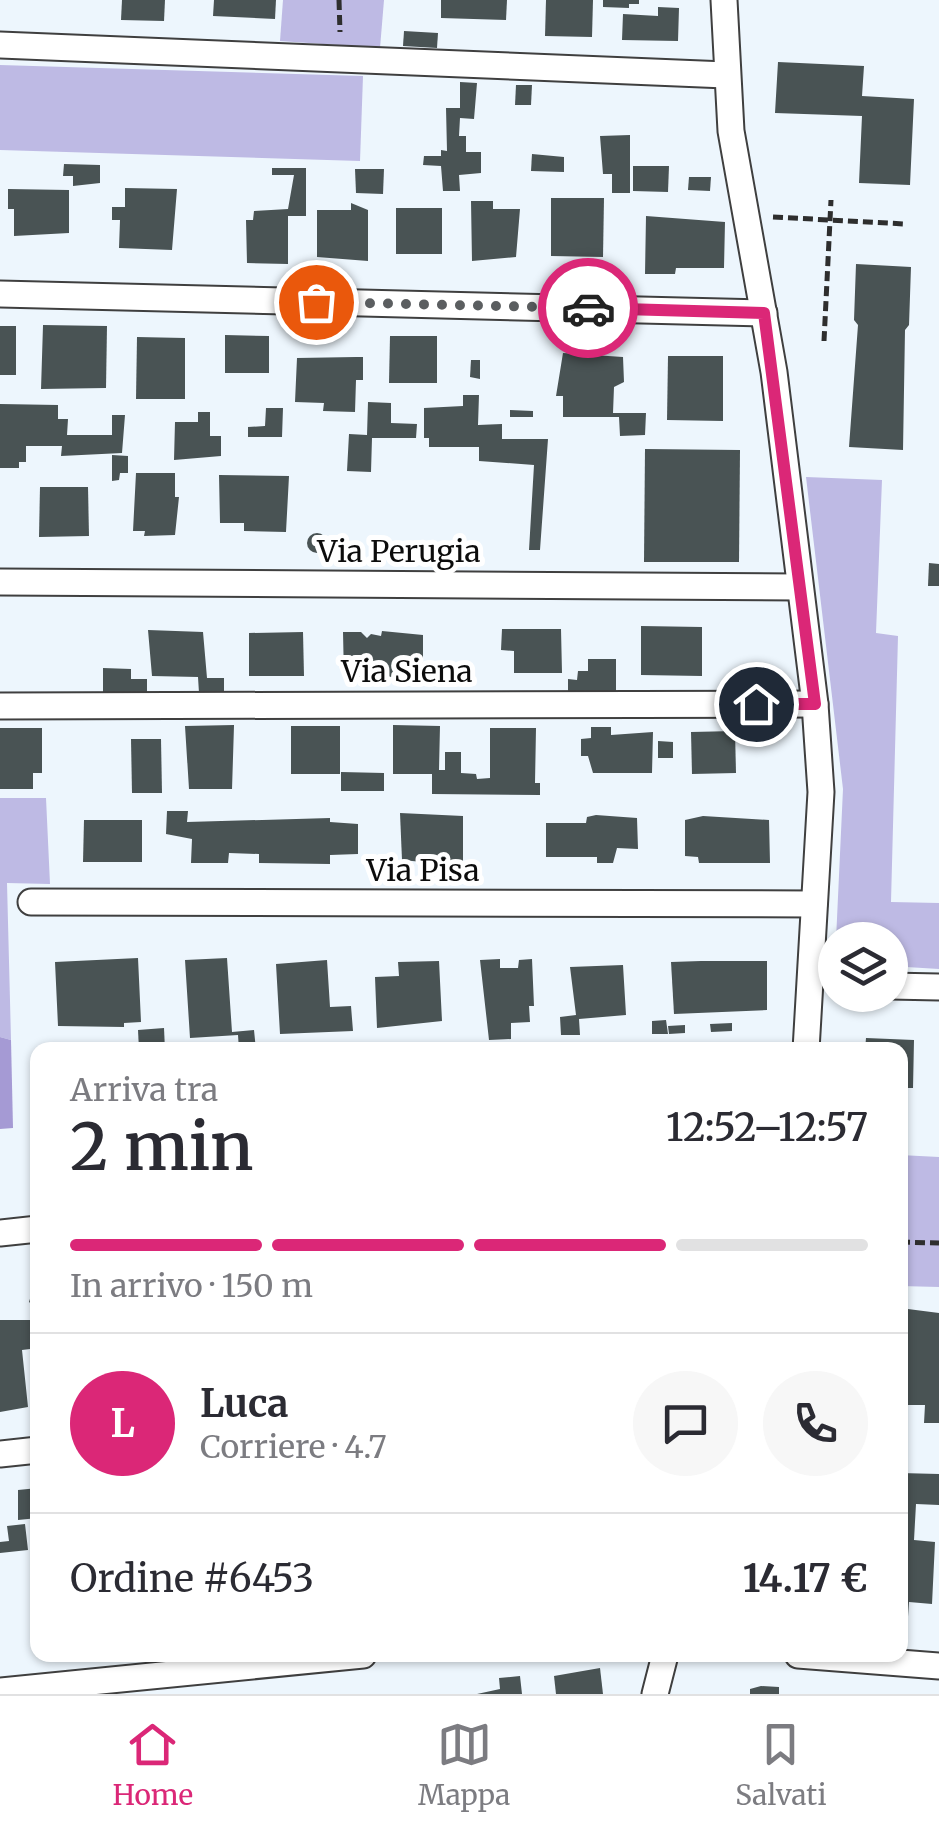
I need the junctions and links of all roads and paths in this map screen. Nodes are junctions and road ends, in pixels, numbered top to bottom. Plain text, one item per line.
1 (340, 0) edge
2 (724, 0) edge
3 (0, 45) edge
4 (340, 59) junction
5 (726, 74) junction
6 (832, 200) dead end
7 (746, 216) junction
8 (830, 220) junction
9 (905, 224) dead end
10 (0, 294) edge
11 (764, 313) junction
12 (824, 341) dead end
13 (0, 582) edge
14 (798, 588) junction
15 (815, 704) junction
16 (0, 706) edge
17 (32, 902) dead end
18 (814, 904) junction
19 (818, 940) edge
20 (908, 986) edge
21 (939, 987) edge
22 (818, 1003) edge
23 (808, 1042) edge
24 (30, 1230) edge
25 (0, 1233) edge
26 (908, 1242) edge
27 (939, 1243) edge
28 (30, 1451) edge
29 (0, 1454) edge
30 (294, 1662) edge
31 (663, 1662) edge
32 (888, 1662) edge
33 (939, 1666) edge
34 (0, 1692) edge
35 (656, 1694) edge

1 - 4 path
2 - 5 street
3 - 4 street
4 - 5 street
5 - 7 street
6 - 8 path
7 - 8 path
7 - 11 street
8 - 9 path
8 - 12 path
10 - 11 street
11 - 14 street
13 - 14 street, Via Perugia
14 - 15 street
15 - 16 street, Via Siena
15 - 18 street
17 - 18 street, Via Pisa
18 - 19 street
20 - 21 street
22 - 23 street
24 - 25 street
26 - 27 path
28 - 29 street
30 - 34 street
31 - 35 street
32 - 33 street

